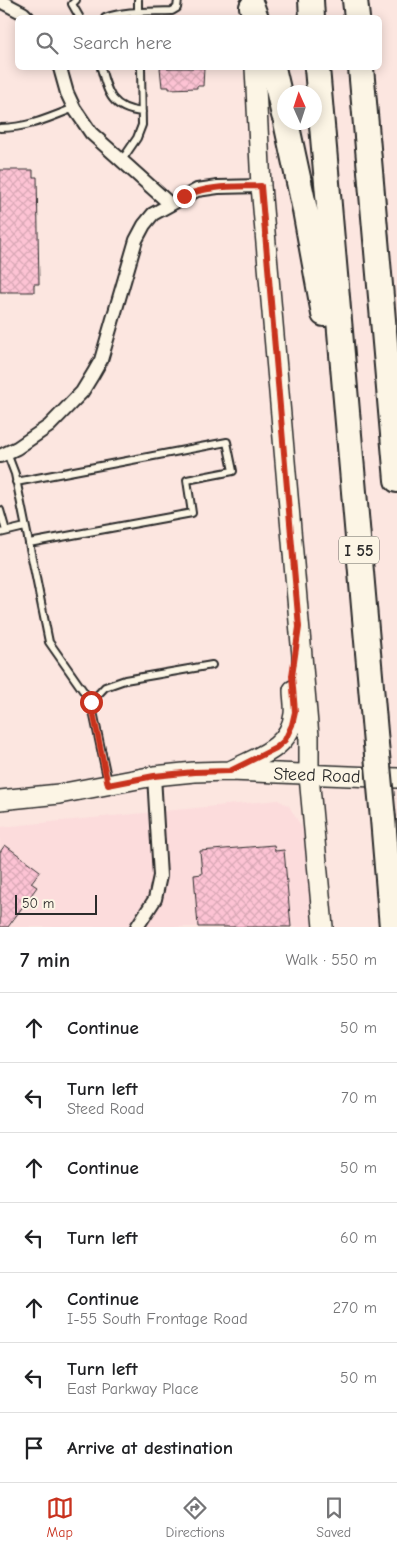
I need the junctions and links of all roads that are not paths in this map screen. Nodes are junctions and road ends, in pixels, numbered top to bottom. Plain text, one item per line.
1 (76, 0) edge
2 (138, 0) edge
3 (178, 0) edge
4 (311, 0) edge
5 (355, 0) edge
6 (0, 1) edge
7 (25, 15) edge
8 (78, 15) edge
9 (112, 15) edge
10 (138, 15) edge
11 (312, 15) edge
12 (357, 15) edge
13 (61, 70) edge
14 (102, 70) edge
15 (141, 70) edge
16 (255, 70) edge
17 (273, 70) edge
18 (317, 70) edge
19 (361, 70) edge
20 (277, 85) edge
21 (74, 108) junction
22 (142, 112) junction
23 (0, 128) edge
24 (288, 130) edge
25 (122, 160) junction
26 (261, 186) junction
27 (170, 204) junction
28 (341, 357) junction
29 (3, 455) edge
30 (397, 480) edge
31 (16, 482) junction
32 (0, 510) edge
33 (25, 527) junction
34 (3, 532) edge
35 (29, 543) junction
36 (299, 627) junction
37 (212, 665) dead end
38 (91, 702) junction
39 (230, 771) junction
40 (154, 776) junction
41 (309, 776) junction
42 (397, 778) edge
43 (108, 785) junction
44 (4, 799) edge
45 (137, 927) edge
46 (323, 927) edge
47 (392, 927) edge

1 - 8 lane
2 - 10 lane
3 - 10 lane
4 - 11 highway
5 - 12 highway
6 - 7 street
9 - 10 lane
13 - 21 street
14 - 22 lane
15 - 22 lane
16 - 26 street
17 - 20 highway
18 - 28 highway, I 55
19 - 30 highway
21 - 23 lane
21 - 25 street
22 - 25 lane
24 - 28 highway
25 - 27 street
26 - 27 street
26 - 36 street
27 - 29 street
28 - 47 highway, I 55, bridge
29 - 31 lane
31 - 33 lane
31 - 35 lane
32 - 34 lane
33 - 34 lane
33 - 35 lane
35 - 38 lane
36 - 39 street
36 - 41 street
37 - 38 lane
38 - 43 lane
39 - 40 street, Steed Road
39 - 41 street, Steed Road
40 - 43 street, Steed Road
40 - 45 street
41 - 42 street, Steed Road
41 - 46 street
43 - 44 street, Steed Road

